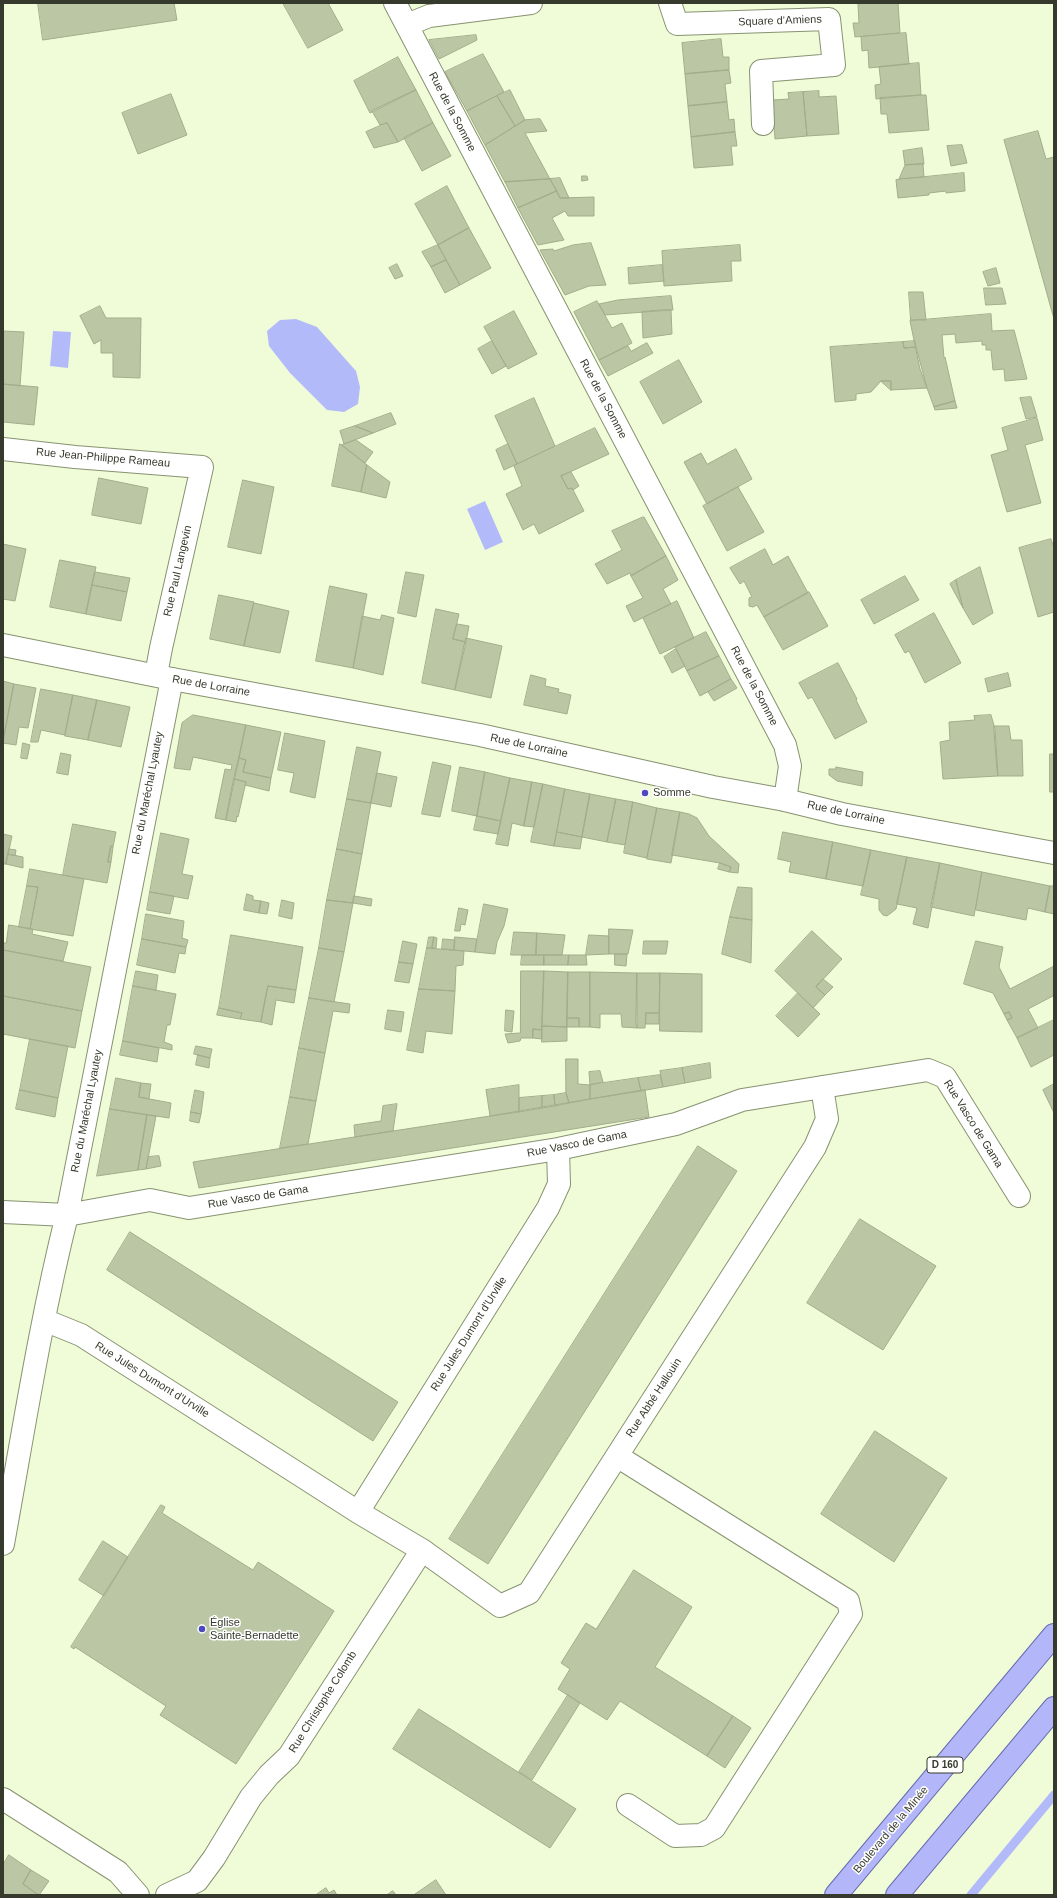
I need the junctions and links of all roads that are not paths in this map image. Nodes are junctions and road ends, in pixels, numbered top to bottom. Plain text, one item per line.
1 (395, 3) edge
2 (531, 3) edge
3 (670, 3) edge
4 (407, 25) junction
5 (763, 124) dead end
6 (3, 449) edge
7 (202, 466) joint
8 (3, 645) edge
9 (164, 677) junction
10 (785, 800) junction
11 (1054, 853) edge
12 (822, 1087) junction
13 (558, 1149) junction
14 (1019, 1196) dead end
15 (3, 1212) edge
16 (67, 1215) junction
17 (44, 1320) junction
18 (617, 1456) junction
19 (358, 1512) junction
20 (3, 1544) edge
21 (422, 1550) junction
22 (1054, 1635) edge
23 (1054, 1708) edge
24 (3, 1799) edge
25 (628, 1805) dead end
26 (138, 1895) edge
27 (167, 1895) edge
28 (836, 1895) edge
29 (897, 1895) edge

1 - 4 street, Rue de la Somme
2 - 4 street
3 - 5 street, Square d’Amiens
4 - 10 street, Rue de la Somme
6 - 7 street, Rue Jean-Philippe Rameau
7 - 9 street, Rue Paul Langevin
8 - 9 street, Rue de Lorraine
9 - 10 street, Rue de Lorraine
9 - 16 street, Rue du Maréchal Lyautey
10 - 11 street, Rue de Lorraine
12 - 13 street, Rue Vasco de Gama
12 - 14 street, Rue Vasco de Gama
12 - 18 street, Rue Abbé Hallouin
13 - 16 street, Rue Vasco de Gama
13 - 19 street, Rue Jules Dumont d'Urville
15 - 16 street, Rue Vasco de Gama
16 - 17 street, Rue du Maréchal Lyautey
17 - 19 street, Rue Jules Dumont d'Urville
17 - 20 street, Rue du Maréchal Lyautey
18 - 21 street, Rue Abbé Hallouin
18 - 25 street
19 - 21 street, Rue Jules Dumont d'Urville
21 - 27 street, Rue Christophe Colomb
22 - 28 main road, Boulevard de la Minée / D 160
23 - 29 main road
24 - 26 street

